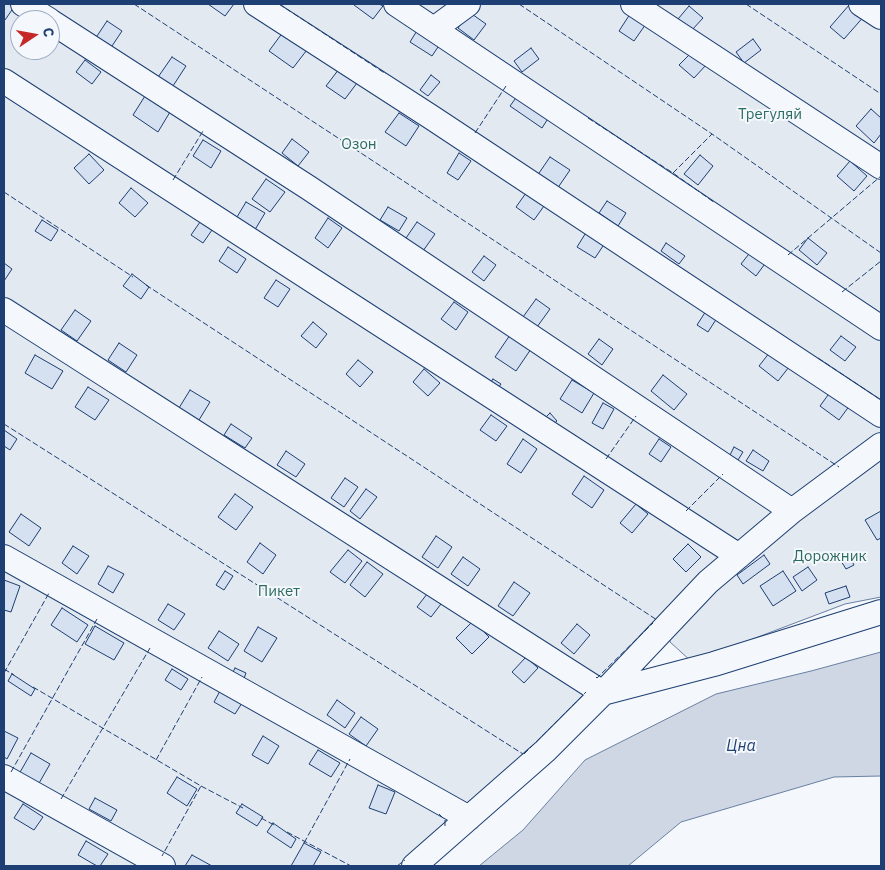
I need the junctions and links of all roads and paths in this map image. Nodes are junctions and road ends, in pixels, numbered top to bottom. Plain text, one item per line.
1 (256, 4) edge
2 (396, 4) edge
3 (468, 4) edge
4 (633, 4) edge
5 (861, 4) edge
6 (881, 17) edge
7 (60, 27) edge
8 (434, 29) junction
9 (4, 81) edge
10 (881, 167) edge
11 (4, 310) edge
12 (881, 328) edge
13 (881, 415) edge
14 (881, 445) edge
15 (792, 511) junction
16 (740, 556) junction
17 (4, 557) edge
18 (881, 612) edge
19 (602, 693) junction
20 (4, 777) edge
21 (469, 818) junction
22 (163, 866) edge
23 (414, 866) edge

1 - 13 street
2 - 8 street
3 - 8 street
4 - 10 street
5 - 6 street
7 - 15 street
8 - 12 street
9 - 16 street
11 - 19 street
14 - 15 street
15 - 16 street
16 - 19 street
17 - 21 street
18 - 19 street
19 - 21 street
20 - 22 street
21 - 23 street

